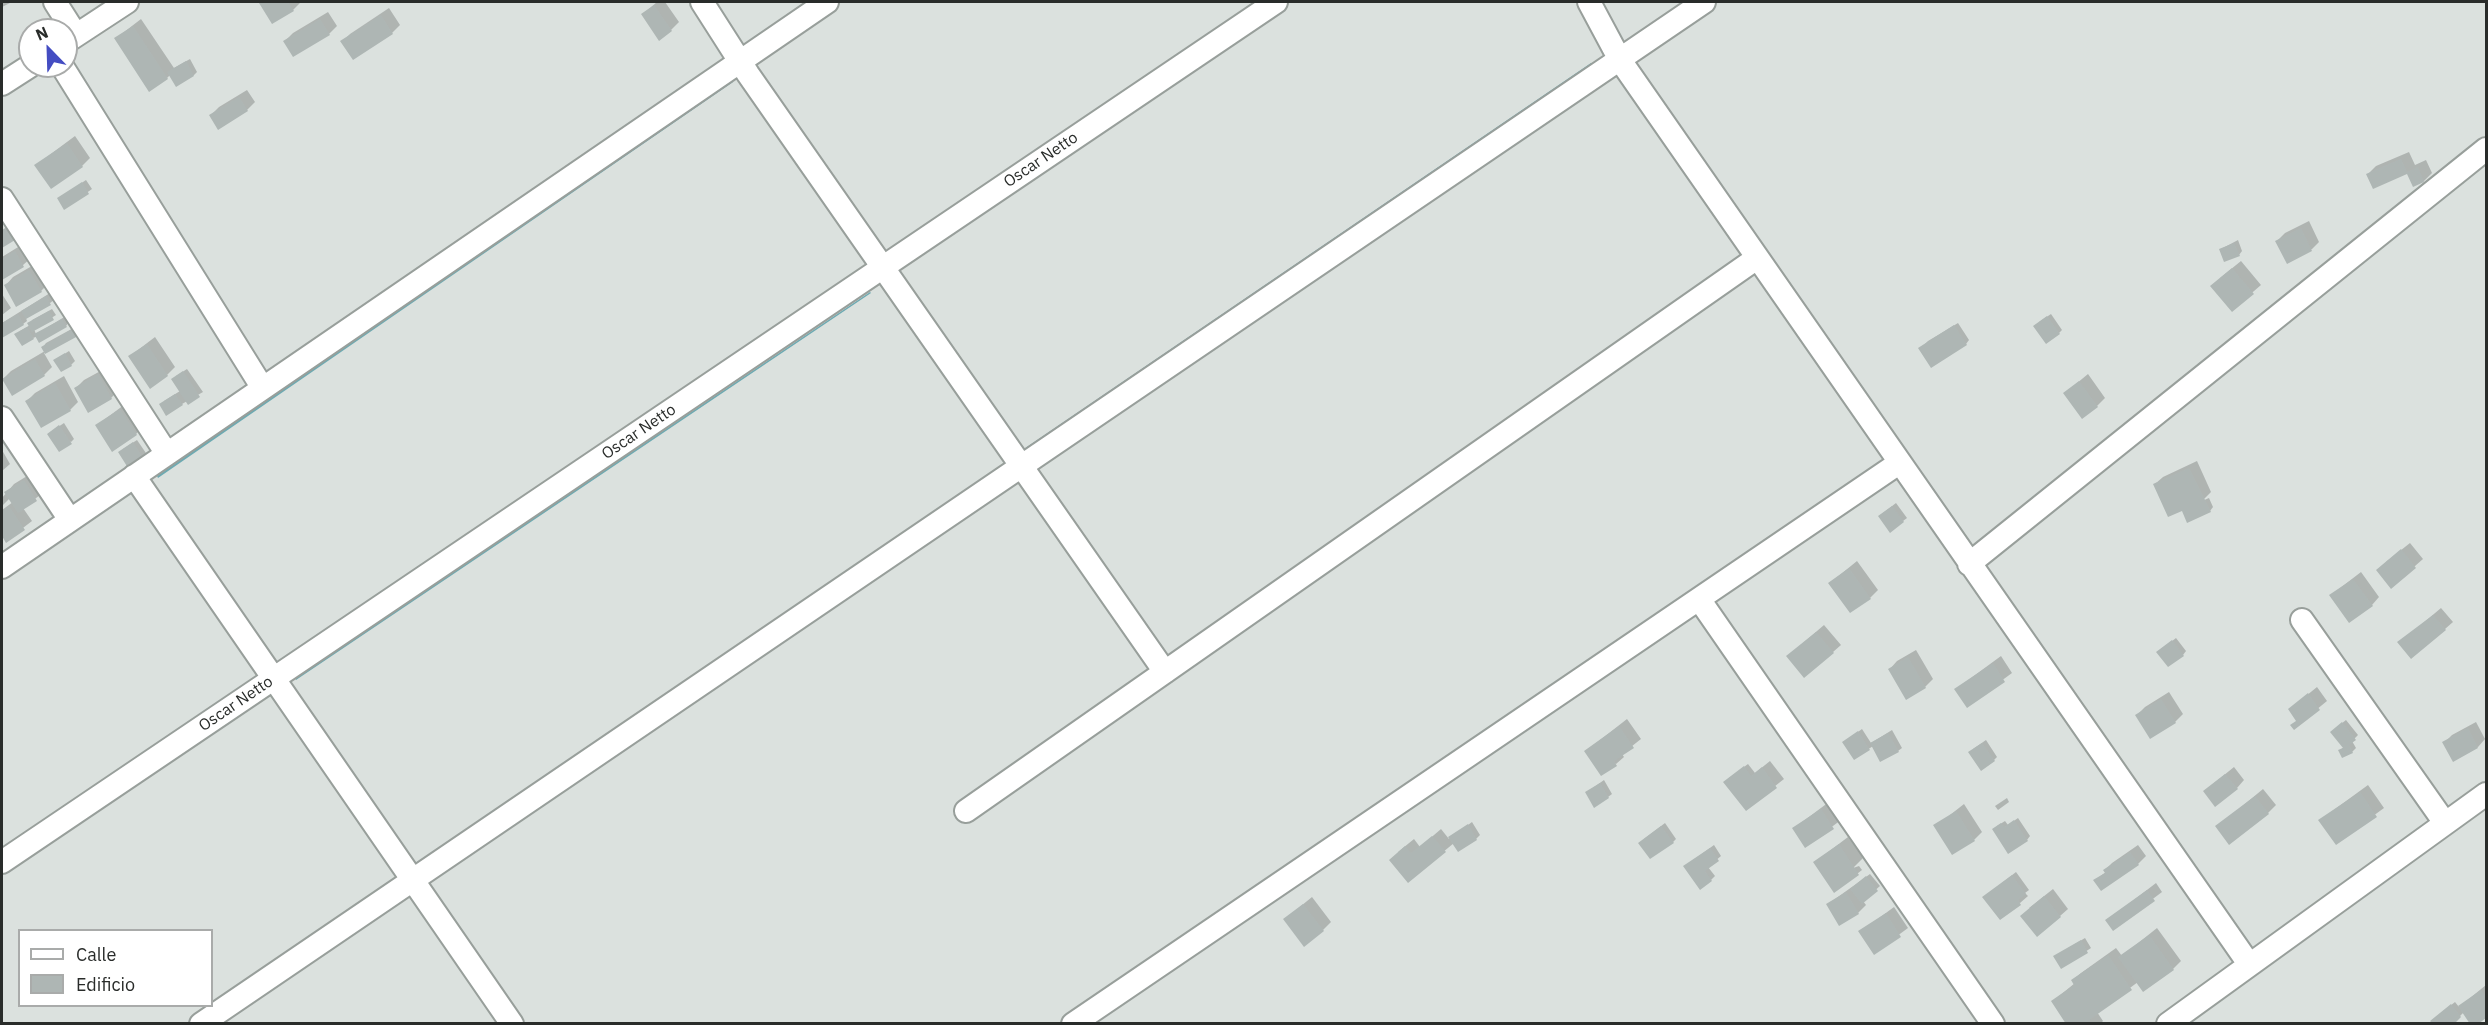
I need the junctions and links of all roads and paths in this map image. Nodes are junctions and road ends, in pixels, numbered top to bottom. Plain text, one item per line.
1 (55, 2) edge
2 (127, 2) edge
3 (702, 2) edge
4 (827, 2) edge
5 (1276, 2) edge
6 (1589, 2) edge
7 (1704, 2) edge
8 (62, 18) edge
9 (78, 34) edge
10 (740, 60) junction
11 (1620, 60) junction
12 (18, 74) edge
13 (69, 78) edge
14 (2, 84) edge
15 (2487, 149) edge
16 (2, 199) edge
17 (1757, 258) junction
18 (883, 267) junction
19 (262, 387) junction
20 (2, 418) edge
21 (166, 454) junction
22 (1899, 463) junction
23 (1022, 466) junction
24 (134, 476) junction
25 (70, 520) junction
26 (1969, 564) junction
27 (2, 567) edge
28 (1699, 599) junction
29 (2302, 620) dead end
30 (1165, 672) junction
31 (274, 678) junction
32 (2487, 794) edge
33 (966, 811) dead end
34 (2445, 823) junction
35 (2, 862) edge
36 (413, 880) junction
37 (2249, 964) junction
38 (201, 1023) edge
39 (512, 1023) edge
40 (1073, 1023) edge
41 (1993, 1023) edge
42 (2168, 1023) edge

1 - 8 street
2 - 9 street
3 - 10 street
4 - 10 street
5 - 18 street, Oscar Netto
6 - 11 street
7 - 11 street
10 - 18 street
10 - 19 street
11 - 17 street
11 - 23 street
12 - 14 street
13 - 19 street
15 - 26 street
16 - 21 street
17 - 22 street
17 - 30 street
18 - 23 street
18 - 31 street, Oscar Netto
19 - 21 street
20 - 25 street
21 - 24 street
22 - 26 street
22 - 28 street
23 - 30 street
23 - 36 street
24 - 25 street
24 - 31 street
25 - 27 street
26 - 37 street
28 - 40 street
28 - 41 street
29 - 34 street
30 - 33 street
31 - 35 street, Oscar Netto
31 - 36 street
32 - 34 street
34 - 37 street
36 - 38 street
36 - 39 street
37 - 42 street

